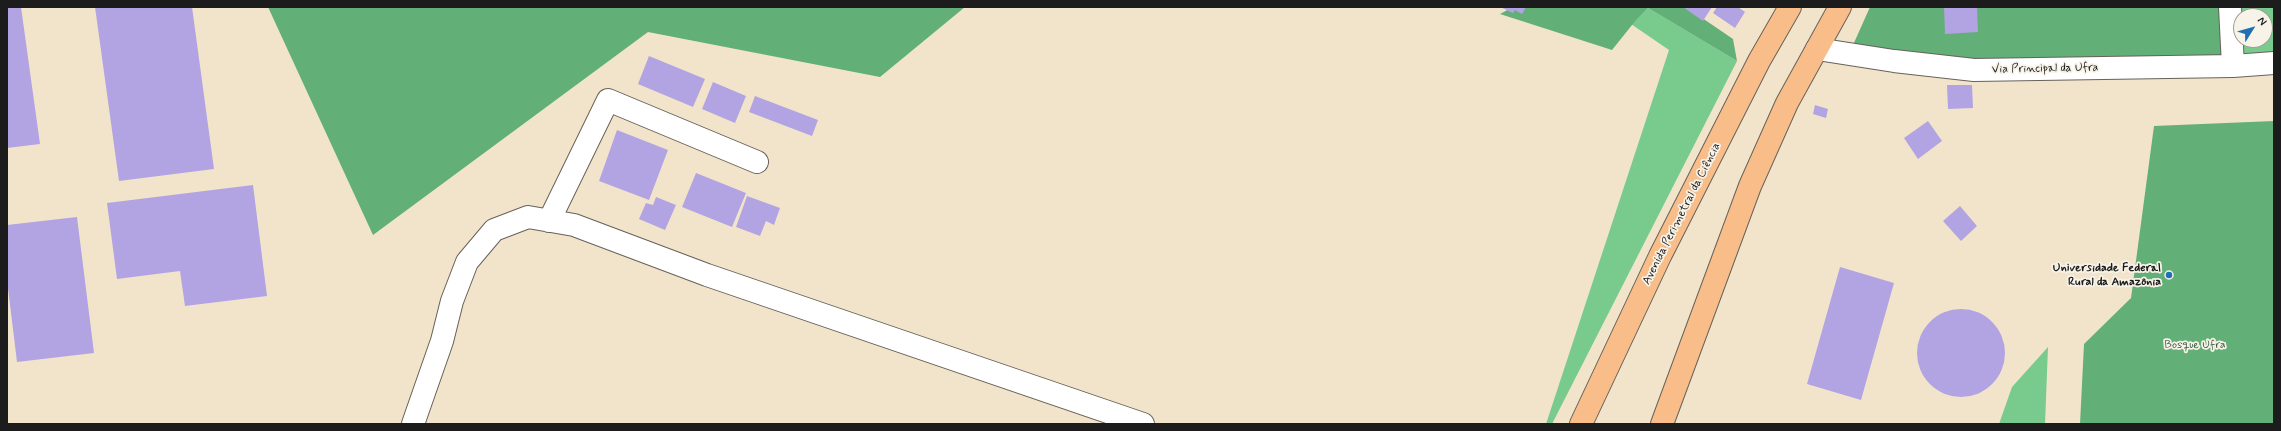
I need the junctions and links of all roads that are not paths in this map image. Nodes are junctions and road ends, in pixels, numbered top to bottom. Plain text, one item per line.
1 (1790, 7) edge
2 (1840, 7) edge
3 (2230, 7) edge
4 (1817, 49) junction
5 (2274, 63) edge
6 (2233, 66) junction
7 (758, 162) dead end
8 (550, 221) junction
9 (413, 424) edge
10 (1143, 424) edge
11 (1582, 424) edge
12 (1662, 424) edge

1 - 11 main road, Avenida Perimetral da Ciência
2 - 4 main road
3 - 6 lane
4 - 6 lane, Via Principal da Ufra
4 - 12 main road
5 - 6 lane, Via Principal da Ufra
7 - 8 lane
8 - 9 lane
8 - 10 lane

